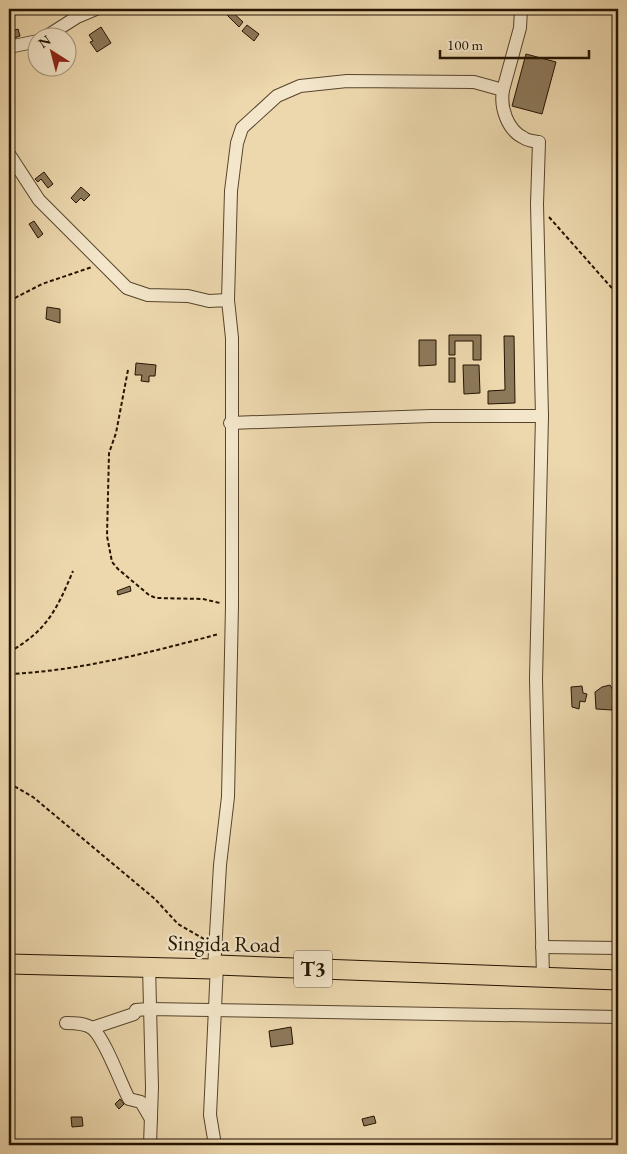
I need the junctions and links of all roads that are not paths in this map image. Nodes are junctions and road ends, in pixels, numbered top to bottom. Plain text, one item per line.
1 (96, 9) edge
2 (521, 9) edge
3 (59, 28) edge
4 (28, 43) edge
5 (9, 47) edge
6 (503, 90) junction
7 (9, 154) edge
8 (228, 300) junction
9 (542, 416) junction
10 (230, 423) junction
11 (542, 946) junction
12 (618, 948) edge
13 (9, 964) edge
14 (150, 966) junction
15 (215, 967) junction
16 (543, 977) junction
17 (618, 980) edge
18 (149, 1009) junction
19 (216, 1009) junction
20 (618, 1017) edge
21 (66, 1023) dead end
22 (92, 1028) junction
23 (150, 1119) junction
24 (150, 1145) edge
25 (215, 1145) edge

1 - 3 street
2 - 6 street
4 - 5 street
6 - 8 street
6 - 9 street
7 - 8 street
8 - 10 street
9 - 10 street
9 - 11 street
10 - 15 street
11 - 12 street
11 - 16 street
13 - 14 highway, Singida Road / T3
14 - 15 highway, Singida Road / T3
14 - 18 street
15 - 16 highway, Singida Road / T3
15 - 19 street
16 - 17 highway, Singida Road / T3
18 - 19 street
18 - 22 street
18 - 23 street
19 - 20 street
19 - 25 street
21 - 22 street
22 - 23 street
23 - 24 street

